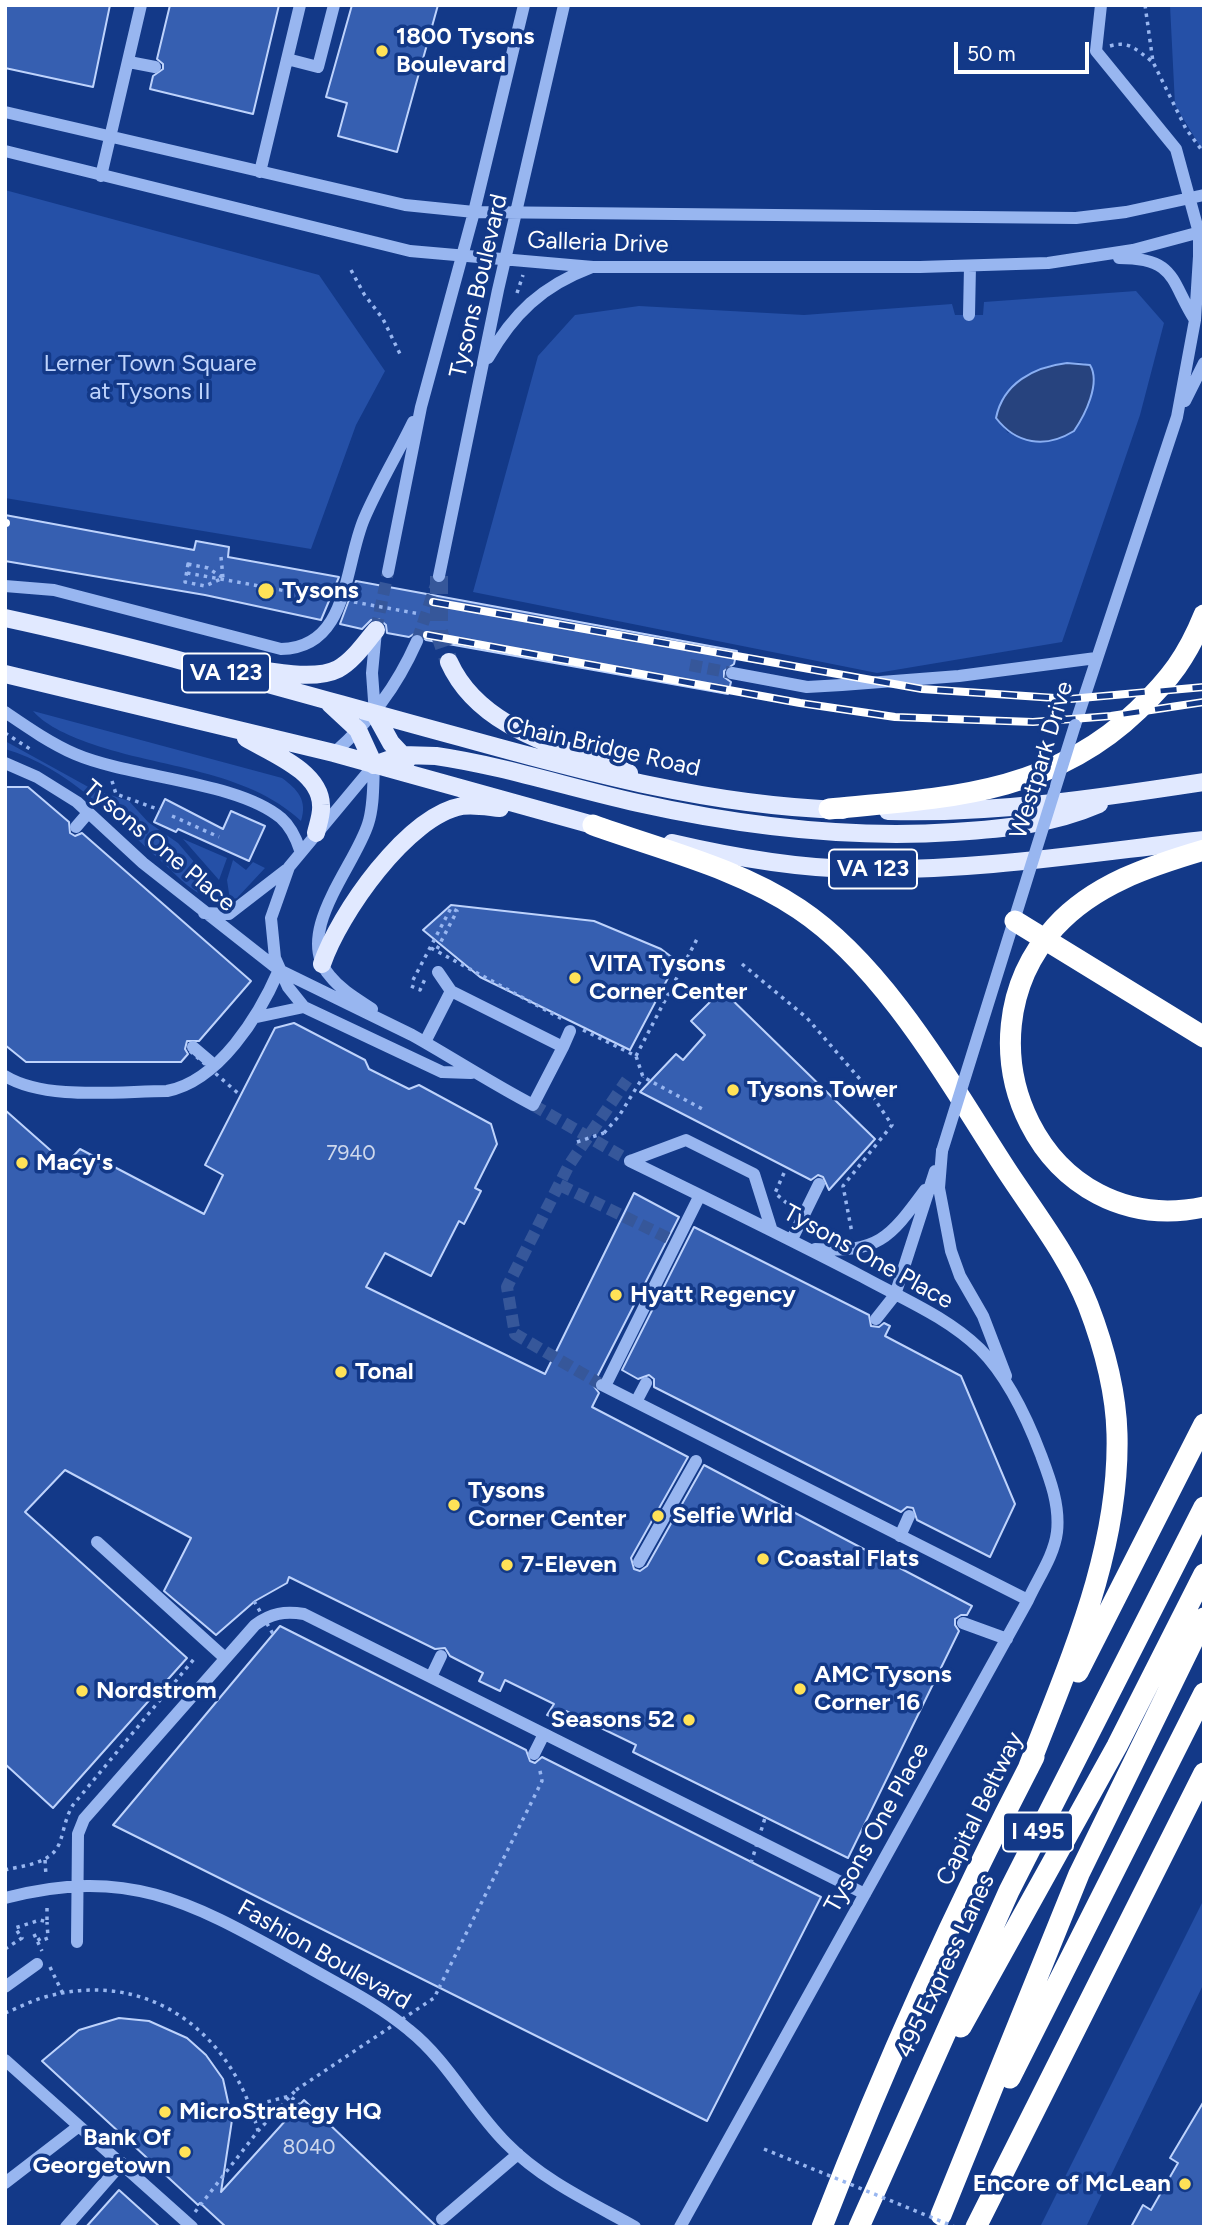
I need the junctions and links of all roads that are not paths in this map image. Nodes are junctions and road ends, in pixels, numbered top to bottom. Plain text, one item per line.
1 (142, 5) edge
2 (300, 5) edge
3 (334, 5) edge
4 (524, 5) edge
5 (564, 5) edge
6 (1101, 5) edge
7 (287, 59) junction
8 (129, 62) junction
9 (155, 67) dead end
10 (5, 112) edge
11 (112, 136) junction
12 (5, 151) edge
13 (260, 172) junction
14 (101, 176) junction
15 (1204, 195) edge
16 (1190, 199) junction
17 (517, 211) junction
18 (474, 212) junction
19 (1201, 232) edge
20 (462, 258) junction
21 (1087, 258) junction
22 (505, 260) junction
23 (970, 266) junction
24 (593, 267) junction
25 (969, 315) dead end
26 (1195, 320) junction
27 (1204, 363) edge
28 (481, 370) junction
29 (421, 407) junction
30 (1177, 417) junction
31 (388, 572) tunnel mouth
32 (439, 576) dead end
33 (5, 586) edge
34 (1204, 615) edge
35 (5, 618) edge
36 (376, 630) joint
37 (417, 641) tunnel mouth
38 (129, 645) junction
39 (1096, 658) junction
40 (449, 662) tunnel mouth
41 (732, 673) tunnel mouth
42 (5, 674) edge
43 (324, 700) junction
44 (5, 712) edge
45 (375, 715) junction
46 (232, 728) junction
47 (359, 731) junction
48 (334, 753) junction
49 (402, 755) junction
50 (5, 763) edge
51 (374, 765) junction
52 (1204, 782) edge
53 (436, 783) junction
54 (674, 791) junction
55 (1117, 796) junction
56 (829, 809) junction
57 (88, 813) junction
58 (547, 813) junction
59 (593, 825) junction
60 (76, 827) dead end
61 (316, 833) junction
62 (1204, 840) edge
63 (300, 850) junction
64 (1204, 850) edge
65 (289, 867) junction
66 (204, 913) junction
67 (1015, 921) junction
68 (322, 964) junction
69 (279, 970) junction
70 (438, 972) dead end
71 (451, 991) junction
72 (304, 1007) junction
73 (257, 1017) junction
74 (574, 1028) road end
75 (412, 1035) junction
76 (1204, 1037) edge
77 (425, 1042) junction
78 (563, 1047) junction
79 (192, 1049) road end
80 (213, 1065) junction
81 (471, 1073) junction
82 (5, 1076) edge
83 (942, 1151) junction
84 (932, 1182) junction
85 (819, 1184) dead end
86 (700, 1195) junction
87 (1204, 1207) edge
88 (771, 1228) junction
89 (792, 1239) junction
90 (809, 1249) junction
91 (895, 1294) junction
92 (876, 1319) dead end
93 (646, 1382) dead end
94 (1011, 1390) junction
95 (636, 1402) junction
96 (1204, 1424) edge
97 (696, 1461) dead end
98 (1204, 1507) edge
99 (909, 1516) dead end
100 (900, 1536) junction
101 (97, 1542) dead end
102 (639, 1562) dead end
103 (1204, 1574) edge
104 (1028, 1600) junction
105 (1204, 1618) edge
106 (963, 1623) dead end
107 (1007, 1639) junction
108 (441, 1656) dead end
109 (225, 1658) junction
110 (431, 1677) junction
111 (1204, 1693) edge
112 (544, 1734) junction
113 (535, 1755) road end
114 (1028, 1769) junction
115 (1204, 1773) edge
116 (78, 1884) junction
117 (865, 1894) junction
118 (5, 1898) edge
119 (77, 1942) dead end
120 (37, 1964) dead end
121 (5, 1987) edge
122 (5, 2060) edge
123 (79, 2126) junction
124 (860, 2129) junction
125 (518, 2154) junction
126 (122, 2163) junction
127 (886, 2163) junction
128 (5, 2183) edge
129 (442, 2219) dead end
130 (944, 2223) edge
131 (190, 2224) edge
132 (65, 2227) edge
133 (635, 2227) edge
134 (680, 2227) edge
135 (811, 2227) edge
136 (822, 2227) edge
137 (859, 2227) edge
138 (978, 2227) edge

1 - 8 street
2 - 7 street
3 - 7 street
4 - 18 street, Tysons Boulevard
5 - 17 street, Tysons Boulevard
6 - 16 street, Westpark Drive
7 - 13 street
8 - 9 street
8 - 11 street
10 - 11 street, Galleria Drive
11 - 13 street, Galleria Drive
11 - 14 street
12 - 14 street, Galleria Drive
13 - 18 street, Galleria Drive
14 - 20 street, Galleria Drive
15 - 16 street
16 - 17 street, Galleria Drive
16 - 19 street, Westpark Drive
17 - 18 street, Galleria Drive
17 - 22 street, Tysons Boulevard
18 - 20 street, Tysons Boulevard
19 - 21 street, Galleria Drive
19 - 26 street, Westpark Drive
20 - 22 street, Galleria Drive
20 - 29 street, Tysons Boulevard
21 - 23 street, Galleria Drive
21 - 26 street
22 - 24 street, Galleria Drive
22 - 28 street, Tysons Boulevard
23 - 24 street, Galleria Drive
23 - 25 street
24 - 28 street
26 - 30 street, Westpark Drive
27 - 30 street
28 - 32 street, Tysons Boulevard
29 - 31 street, Tysons Boulevard
29 - 33 street
30 - 39 street, Westpark Drive
34 - 56 highway
35 - 38 main road, Chain Bridge Road / VA 123
36 - 38 main road
36 - 45 street
37 - 45 street
38 - 43 main road, Chain Bridge Road / VA 123
39 - 41 street
39 - 67 street, Westpark Drive, bridge
40 - 54 main road
42 - 46 main road, VA 123
43 - 45 main road, Chain Bridge Road / VA 123
43 - 47 main road
44 - 63 street
45 - 47 street
45 - 49 main road
45 - 54 main road, Chain Bridge Road / VA 123
46 - 48 main road, VA 123
46 - 61 main road
47 - 48 street
47 - 51 main road
48 - 51 main road, VA 123
49 - 51 main road
49 - 53 main road
49 - 55 main road
50 - 57 street, Tysons One Place
51 - 53 main road, VA 123
51 - 61 street
51 - 68 street
52 - 55 main road, Chain Bridge Road / VA 123
53 - 58 main road, VA 123
54 - 56 main road, Chain Bridge Road / VA 123
55 - 56 main road, Chain Bridge Road / VA 123
57 - 60 street
57 - 66 street, Tysons One Place
58 - 59 main road, VA 123
58 - 68 main road
59 - 62 main road, VA 123
59 - 114 highway
61 - 63 street
63 - 65 street
64 - 87 highway
65 - 66 street
65 - 69 street
66 - 69 street, Tysons One Place
67 - 76 highway, bridge
67 - 83 street, Westpark Drive, bridge
68 - 75 street
69 - 72 street, Tysons One Place
69 - 73 street
69 - 75 street, Tysons One Place
70 - 71 street
71 - 77 street
71 - 78 street
72 - 73 street
72 - 81 street, Tysons One Place
73 - 80 street
74 - 78 street
75 - 77 street, Tysons One Place
77 - 81 street, Tysons One Place
78 - 81 street, Tysons One Place
79 - 80 street
80 - 82 street
83 - 84 street, Westpark Drive
83 - 94 street
84 - 90 street
84 - 91 street, Westpark Drive
85 - 89 street
86 - 88 street, Tysons One Place
86 - 88 street, Tysons One Place
86 - 95 street
88 - 89 street, Tysons One Place
89 - 90 street, Tysons One Place
90 - 91 street, Tysons One Place
91 - 92 street, Westpark Drive
91 - 94 street, Tysons One Place
93 - 95 street
94 - 104 street, Tysons One Place
95 - 100 street
96 - 114 highway, Capital Beltway / I 495
97 - 102 street
98 - 127 highway, 495 Express Lanes / I 495
99 - 100 street
100 - 104 street
101 - 109 street
103 - 127 highway
104 - 107 street, Tysons One Place
105 - 130 highway
106 - 107 street
107 - 117 street, Tysons One Place
108 - 110 street
109 - 110 street
109 - 116 street
110 - 112 street
111 - 130 highway
112 - 113 street
112 - 117 street
114 - 124 highway, Capital Beltway / I 495
115 - 138 highway
116 - 118 street, Fashion Boulevard
116 - 119 street
116 - 125 street, Fashion Boulevard
117 - 134 street, Tysons One Place
120 - 121 street
122 - 123 street
123 - 126 street
123 - 128 street
124 - 135 highway
124 - 136 highway, Capital Beltway / I 495
125 - 129 street
125 - 133 street, Fashion Boulevard
126 - 131 street
126 - 132 street
127 - 137 highway, 495 Express Lanes / I 495

